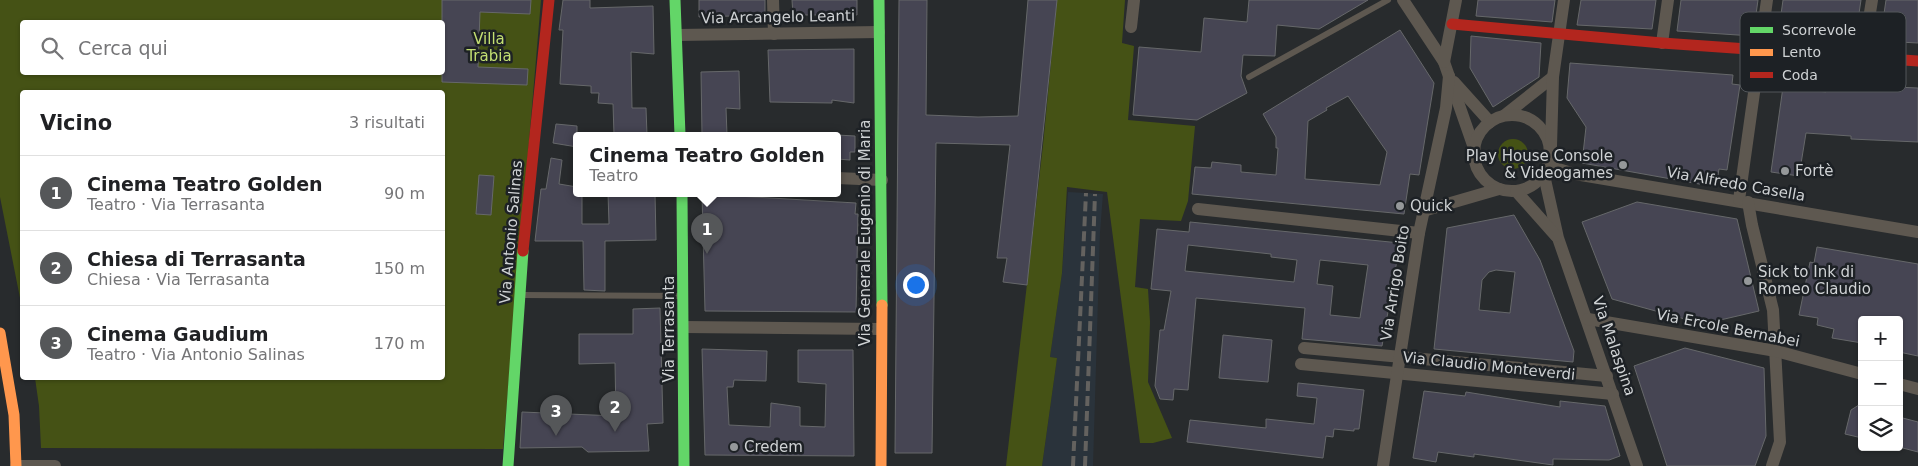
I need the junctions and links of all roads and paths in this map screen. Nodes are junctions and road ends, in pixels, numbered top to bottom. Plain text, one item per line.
1 (549, 0) edge
2 (676, 0) edge
3 (773, 0) edge
4 (879, 0) edge
5 (1134, 0) edge
6 (1388, 0) edge
7 (1403, 0) edge
8 (1456, 0) edge
9 (1564, 0) edge
10 (1668, 0) edge
11 (1452, 24) junction
12 (1131, 28) dead end
13 (879, 32) junction
14 (1559, 33) junction
15 (774, 34) junction
16 (677, 35) junction
17 (1662, 43) junction
18 (1740, 49) edge
19 (1444, 62) junction
20 (1449, 76) junction
21 (1553, 77) junction
22 (1249, 78) dead end
23 (1756, 92) edge
24 (1504, 115) junction
25 (1490, 122) junction
26 (680, 132) edge
27 (1474, 145) junction
28 (1548, 165) junction
29 (841, 178) edge
30 (882, 180) junction
31 (1499, 189) junction
32 (1516, 191) junction
33 (682, 197) edge
34 (1744, 201) junction
35 (1198, 209) dead end
36 (1424, 211) junction
37 (1918, 232) edge
38 (1419, 233) junction
39 (1558, 238) junction
40 (521, 295) junction
41 (684, 296) junction
42 (1588, 319) junction
43 (684, 327) junction
44 (880, 330) junction
45 (0, 333) edge
46 (1304, 348) dead end
47 (1776, 351) junction
48 (1399, 358) junction
49 (1301, 364) dead end
50 (1396, 373) junction
51 (1858, 373) edge
52 (1607, 376) junction
53 (1903, 385) edge
54 (1918, 389) edge
55 (1614, 394) junction
56 (16, 466) edge
57 (55, 466) edge
58 (508, 466) edge
59 (684, 466) edge
60 (881, 466) edge
61 (1384, 466) edge
62 (1637, 466) edge
63 (1772, 466) edge

1 - 40 street, Via Antonio Salinas
2 - 16 street
3 - 15 street
4 - 13 street, Via Generale Eugenio di Maria
5 - 12 street
6 - 22 lane
7 - 19 street
8 - 11 street
9 - 14 street
10 - 17 street
11 - 14 street
11 - 19 street
13 - 15 street, Via Arcangelo Leanti
13 - 30 street, Via Generale Eugenio di Maria
14 - 17 street
14 - 21 street
15 - 16 street, Via Arcangelo Leanti
16 - 26 street
17 - 18 street
19 - 20 street
20 - 25 street
20 - 27 street
20 - 36 street, Via Arrigo Boito
21 - 24 street
21 - 28 street
23 - 34 street
24 - 25 street
24 - 28 street
25 - 27 street
27 - 31 street
28 - 32 street
28 - 34 street, Via Alfredo Casella
28 - 39 street
29 - 30 street
30 - 44 street, Via Generale Eugenio di Maria
31 - 32 street
31 - 36 street
32 - 39 street
33 - 41 street, Via Terrasanta
34 - 37 street, Via Alfredo Casella
34 - 47 street
35 - 38 street
36 - 38 street, Via Arrigo Boito
38 - 48 street, Via Arrigo Boito
39 - 42 street, Via Malaspina
40 - 41 lane
40 - 58 street, Via Antonio Salinas
41 - 43 street, Via Terrasanta
42 - 47 street, Via Ercole Bernabei
42 - 52 street, Via Malaspina
43 - 44 street
43 - 59 street, Via Terrasanta
44 - 60 street, Via Generale Eugenio di Maria
45 - 56 street
46 - 48 street, Via Claudio Monteverdi
47 - 51 street, Via Ercole Bernabei
47 - 63 street
48 - 50 street, Via Arrigo Boito
48 - 52 street, Via Claudio Monteverdi
49 - 50 street, Via Claudio Monteverdi
50 - 55 street, Via Claudio Monteverdi
50 - 61 street, Via Arrigo Boito
52 - 55 street, Via Malaspina
53 - 54 street
55 - 62 street, Via Malaspina
56 - 57 street

